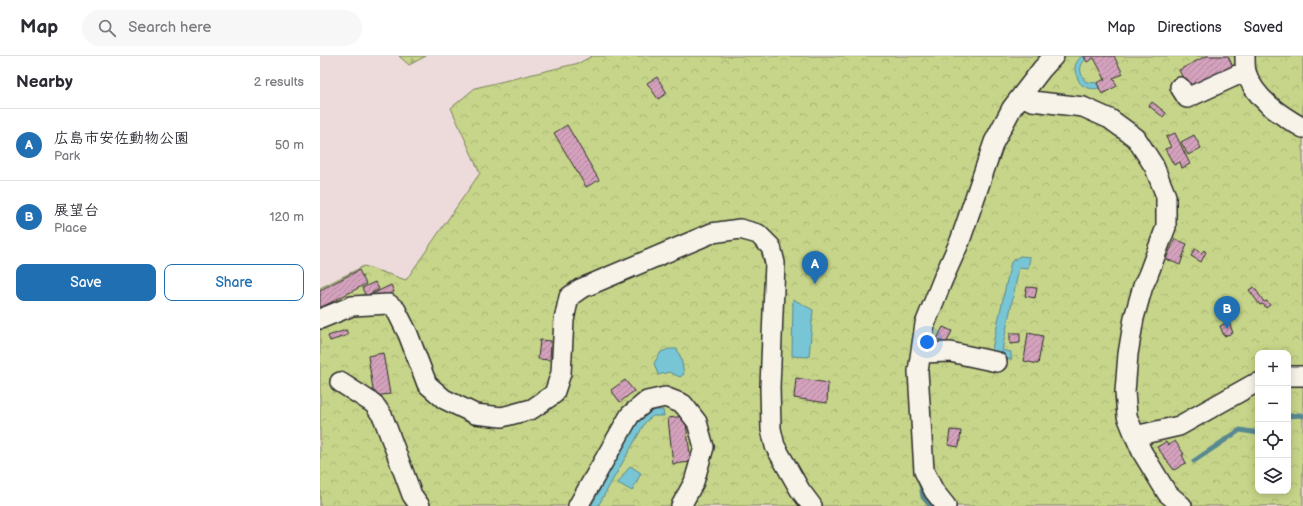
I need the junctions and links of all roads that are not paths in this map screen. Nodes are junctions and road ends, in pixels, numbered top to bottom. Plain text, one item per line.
1 (1054, 56) edge
2 (1245, 63) edge
3 (1180, 87) dead end
4 (1022, 96) junction
5 (1303, 128) edge
6 (320, 319) edge
7 (921, 353) junction
8 (997, 362) dead end
9 (1291, 376) edge
10 (1303, 376) edge
11 (340, 382) dead end
12 (1255, 384) edge
13 (1135, 436) junction
14 (420, 506) edge
15 (578, 506) edge
16 (681, 506) edge
17 (812, 506) edge
18 (946, 506) edge
19 (1182, 506) edge

1 - 4 street
2 - 3 street
2 - 5 street
4 - 7 street
4 - 13 street
6 - 17 street
7 - 8 street
7 - 18 street
9 - 10 street
11 - 14 street
12 - 13 street
13 - 19 street
15 - 16 street

